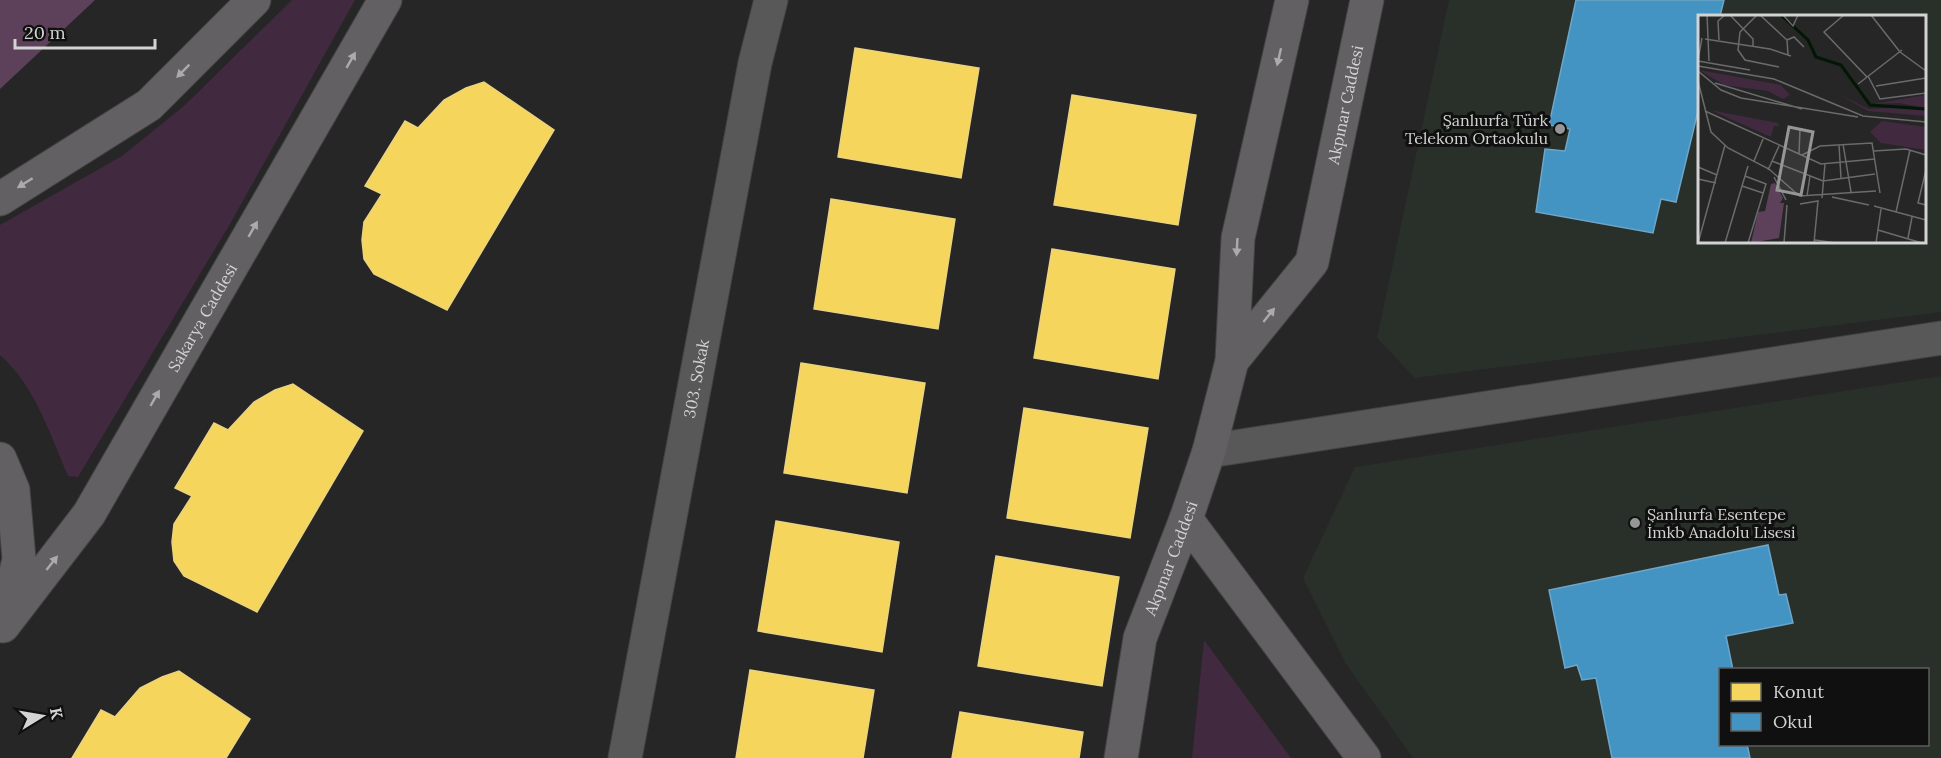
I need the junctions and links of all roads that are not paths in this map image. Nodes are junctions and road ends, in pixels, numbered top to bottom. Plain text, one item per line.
1 (254, 0) edge
2 (386, 0) edge
3 (771, 0) edge
4 (1292, 0) edge
5 (1367, 0) edge
6 (0, 199) edge
7 (1941, 339) edge
8 (1232, 361) junction
9 (1209, 451) junction
10 (0, 459) edge
11 (1186, 519) junction
12 (2, 629) edge
13 (625, 758) edge
14 (1121, 758) edge
15 (1364, 758) edge

1 -> 6 street
12 -> 2 street, Sakarya Caddesi
3 - 13 street, 303. Sokak
4 -> 8 street, Akpınar Caddesi
8 -> 5 street, Akpınar Caddesi
7 - 9 street
8 - 9 street, Akpınar Caddesi
9 - 11 street, Akpınar Caddesi
10 - 12 street
11 - 14 street, Akpınar Caddesi
11 - 15 street

